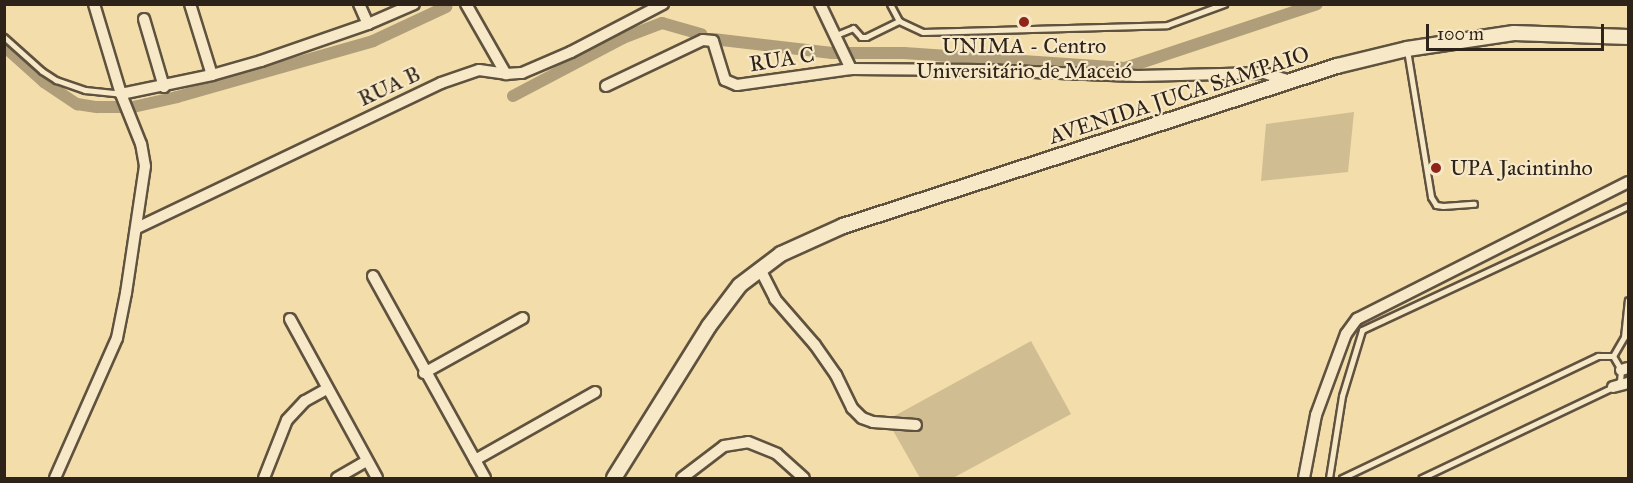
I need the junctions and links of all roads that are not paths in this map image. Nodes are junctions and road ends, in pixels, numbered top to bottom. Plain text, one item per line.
1 (94, 4) edge
2 (359, 4) edge
3 (414, 4) edge
4 (466, 4) edge
5 (663, 4) edge
6 (820, 4) edge
7 (890, 4) edge
8 (1224, 4) edge
9 (191, 6) edge
10 (144, 19) dead end
11 (899, 21) junction
12 (368, 24) junction
13 (4, 37) edge
14 (1629, 37) edge
15 (838, 40) junction
16 (1407, 49) junction
17 (849, 65) junction
18 (506, 74) junction
19 (212, 75) junction
20 (1290, 81) junction
21 (606, 86) dead end
22 (164, 87) junction
23 (124, 101) junction
24 (1629, 182) edge
25 (1474, 204) dead end
26 (1629, 206) edge
27 (137, 228) junction
28 (760, 268) junction
29 (373, 276) dead end
30 (1629, 300) edge
31 (523, 318) dead end
32 (290, 319) dead end
33 (1612, 356) junction
34 (1625, 369) edge
35 (424, 373) junction
36 (1629, 383) edge
37 (1613, 387) junction
38 (327, 389) junction
39 (595, 392) dead end
40 (916, 425) dead end
41 (475, 460) junction
42 (367, 461) junction
43 (795, 469) junction
44 (55, 478) edge
45 (264, 478) edge
46 (337, 478) edge
47 (377, 478) edge
48 (485, 478) edge
49 (614, 478) edge
50 (682, 478) edge
51 (786, 478) edge
52 (804, 478) edge
53 (1304, 478) edge
54 (1329, 478) edge
55 (1342, 478) edge
56 (1421, 478) edge

1 - 23 street
2 - 12 street
3 - 12 street
4 - 18 street
5 - 18 street, RUA B
6 - 15 street
7 - 11 lane
8 - 11 lane
9 - 19 street
10 - 22 street
11 - 15 lane
12 - 19 street
13 - 23 lane
14 - 16 main road, AVENIDA JUCA SAMPAIO
15 - 17 street
16 - 20 main road, AVENIDA JUCA SAMPAIO
16 - 25 lane
17 - 20 street
17 - 21 street, RUA C
18 - 27 street, RUA B
19 - 22 street
20 - 28 main road, AVENIDA JUCA SAMPAIO
22 - 23 street
23 - 27 street
24 - 53 street
26 - 54 lane
27 - 44 street
28 - 40 street
28 - 49 main road, AVENIDA JUCA SAMPAIO
29 - 35 street
30 - 33 lane
31 - 35 street
32 - 38 street
33 - 34 lane
33 - 55 lane
34 - 37 lane
35 - 41 street
36 - 37 street
37 - 56 lane
38 - 42 street
38 - 45 street
39 - 41 street
41 - 48 street
42 - 46 street
42 - 47 street
43 - 50 street
43 - 51 street
43 - 52 street

